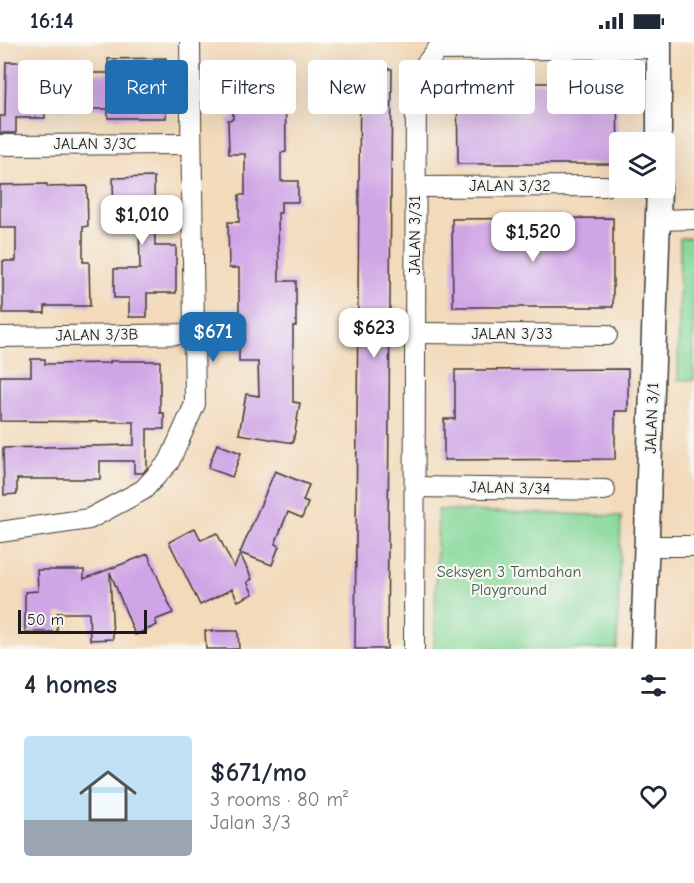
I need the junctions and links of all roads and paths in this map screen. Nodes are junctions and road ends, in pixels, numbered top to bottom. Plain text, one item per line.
1 (190, 42) edge
2 (659, 45) edge
3 (659, 132) edge
4 (0, 144) edge
5 (191, 144) junction
6 (604, 186) dead end
7 (415, 187) junction
8 (659, 198) edge
9 (694, 219) edge
10 (659, 220) junction
11 (416, 333) junction
12 (194, 334) junction
13 (607, 334) dead end
14 (0, 337) edge
15 (415, 487) junction
16 (604, 490) dead end
17 (0, 532) edge
18 (647, 546) junction
19 (694, 546) edge
20 (414, 649) edge
21 (643, 649) edge

1 - 5 street
2 - 3 street
2 - 7 street, JALAN 3/31
4 - 5 street, JALAN 3/3C
5 - 12 street
6 - 7 street, JALAN 3/32
7 - 11 street, JALAN 3/31
8 - 10 street, JALAN 3/1
9 - 10 street
10 - 18 street, JALAN 3/1
11 - 13 street, JALAN 3/33
11 - 15 street, JALAN 3/31
12 - 14 street, JALAN 3/3B
12 - 17 street
15 - 16 street, JALAN 3/34
15 - 20 street, JALAN 3/31
18 - 19 street
18 - 21 street, JALAN 3/1

